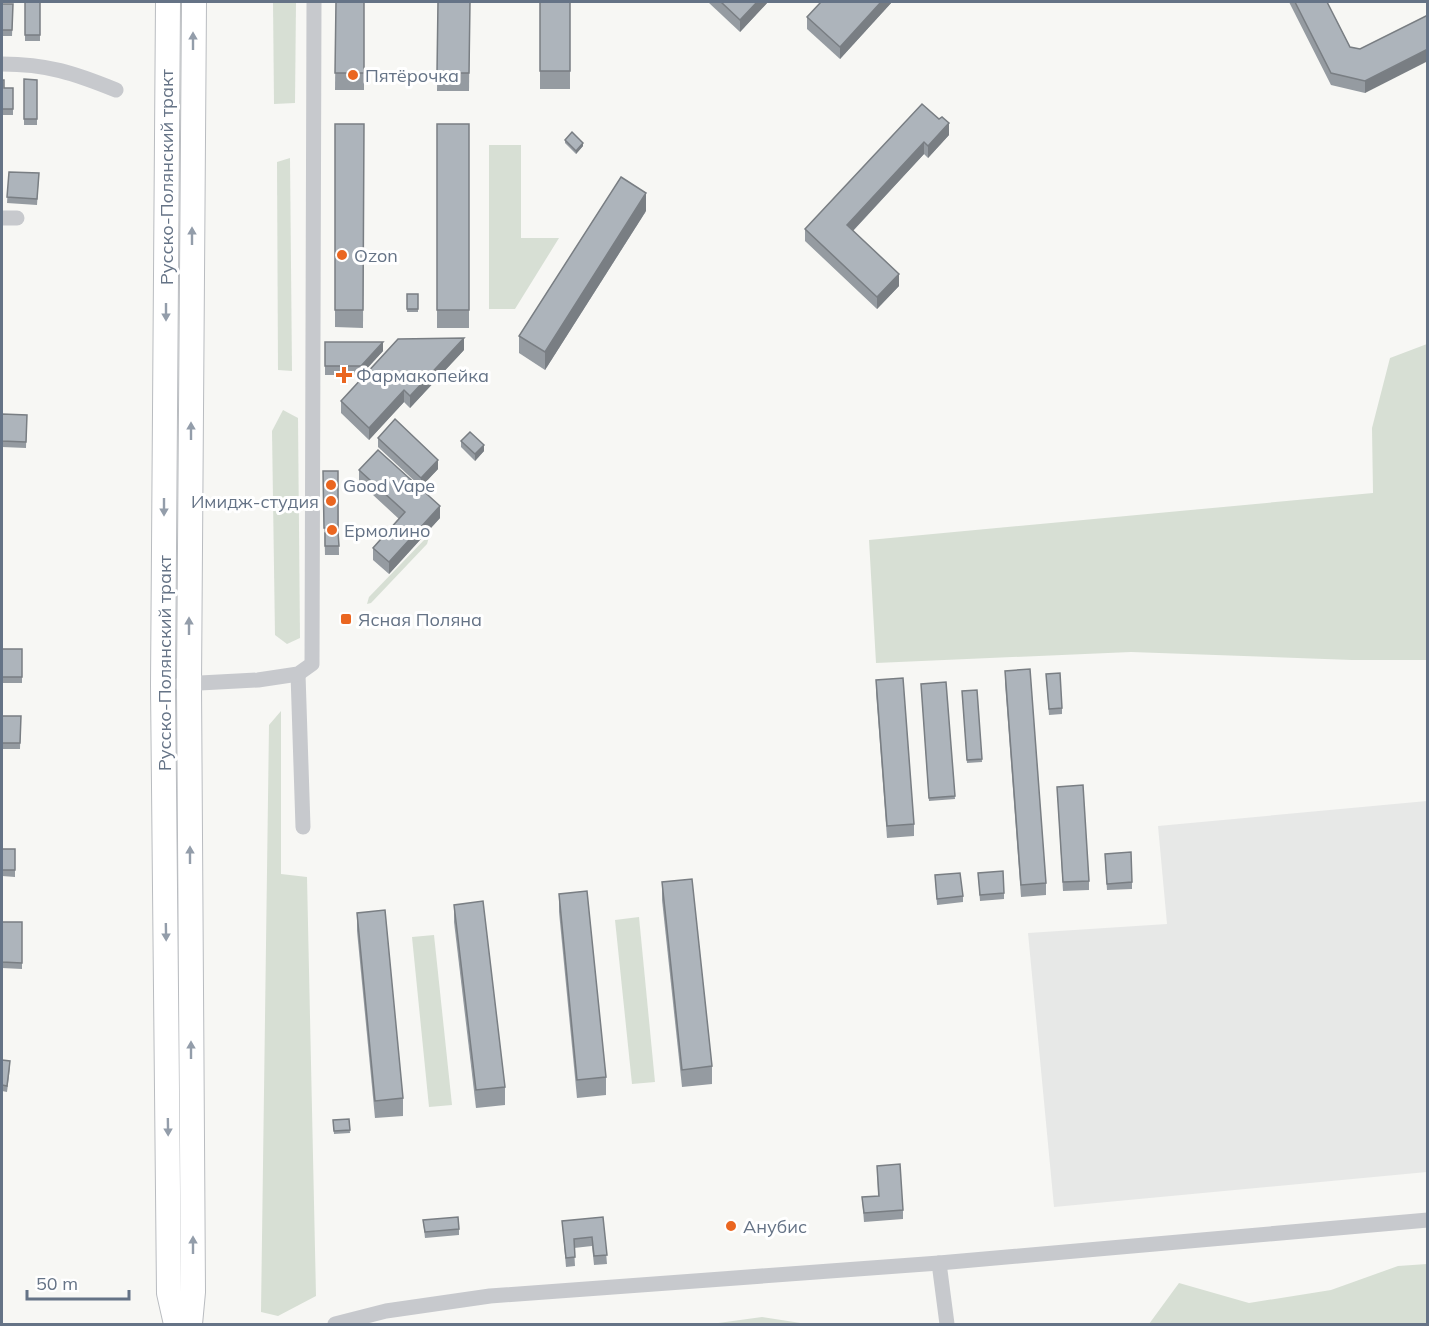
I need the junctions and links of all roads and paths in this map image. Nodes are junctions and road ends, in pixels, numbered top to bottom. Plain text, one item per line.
1 (168, 2) edge
2 (194, 2) edge
3 (314, 2) edge
4 (2, 64) edge
5 (116, 90) dead end
6 (2, 218) edge
7 (17, 218) dead end
8 (297, 674) junction
9 (189, 684) junction
10 (163, 685) junction
11 (303, 827) dead end
12 (1428, 1220) edge
13 (939, 1263) junction
14 (388, 1318) edge
15 (176, 1324) edge
16 (190, 1324) edge
17 (335, 1324) edge
18 (946, 1324) edge

1 -> 10 main road, Русско-Полянский тракт
9 -> 2 main road, Русско-Полянский тракт
3 - 8 street
4 - 5 street
6 - 7 street
8 - 9 street
8 - 11 street
9 - 10 street
16 -> 9 main road, Русско-Полянский тракт
10 -> 15 main road, Русско-Полянский тракт
12 - 13 street
13 - 14 street
13 - 18 street
14 - 17 street

